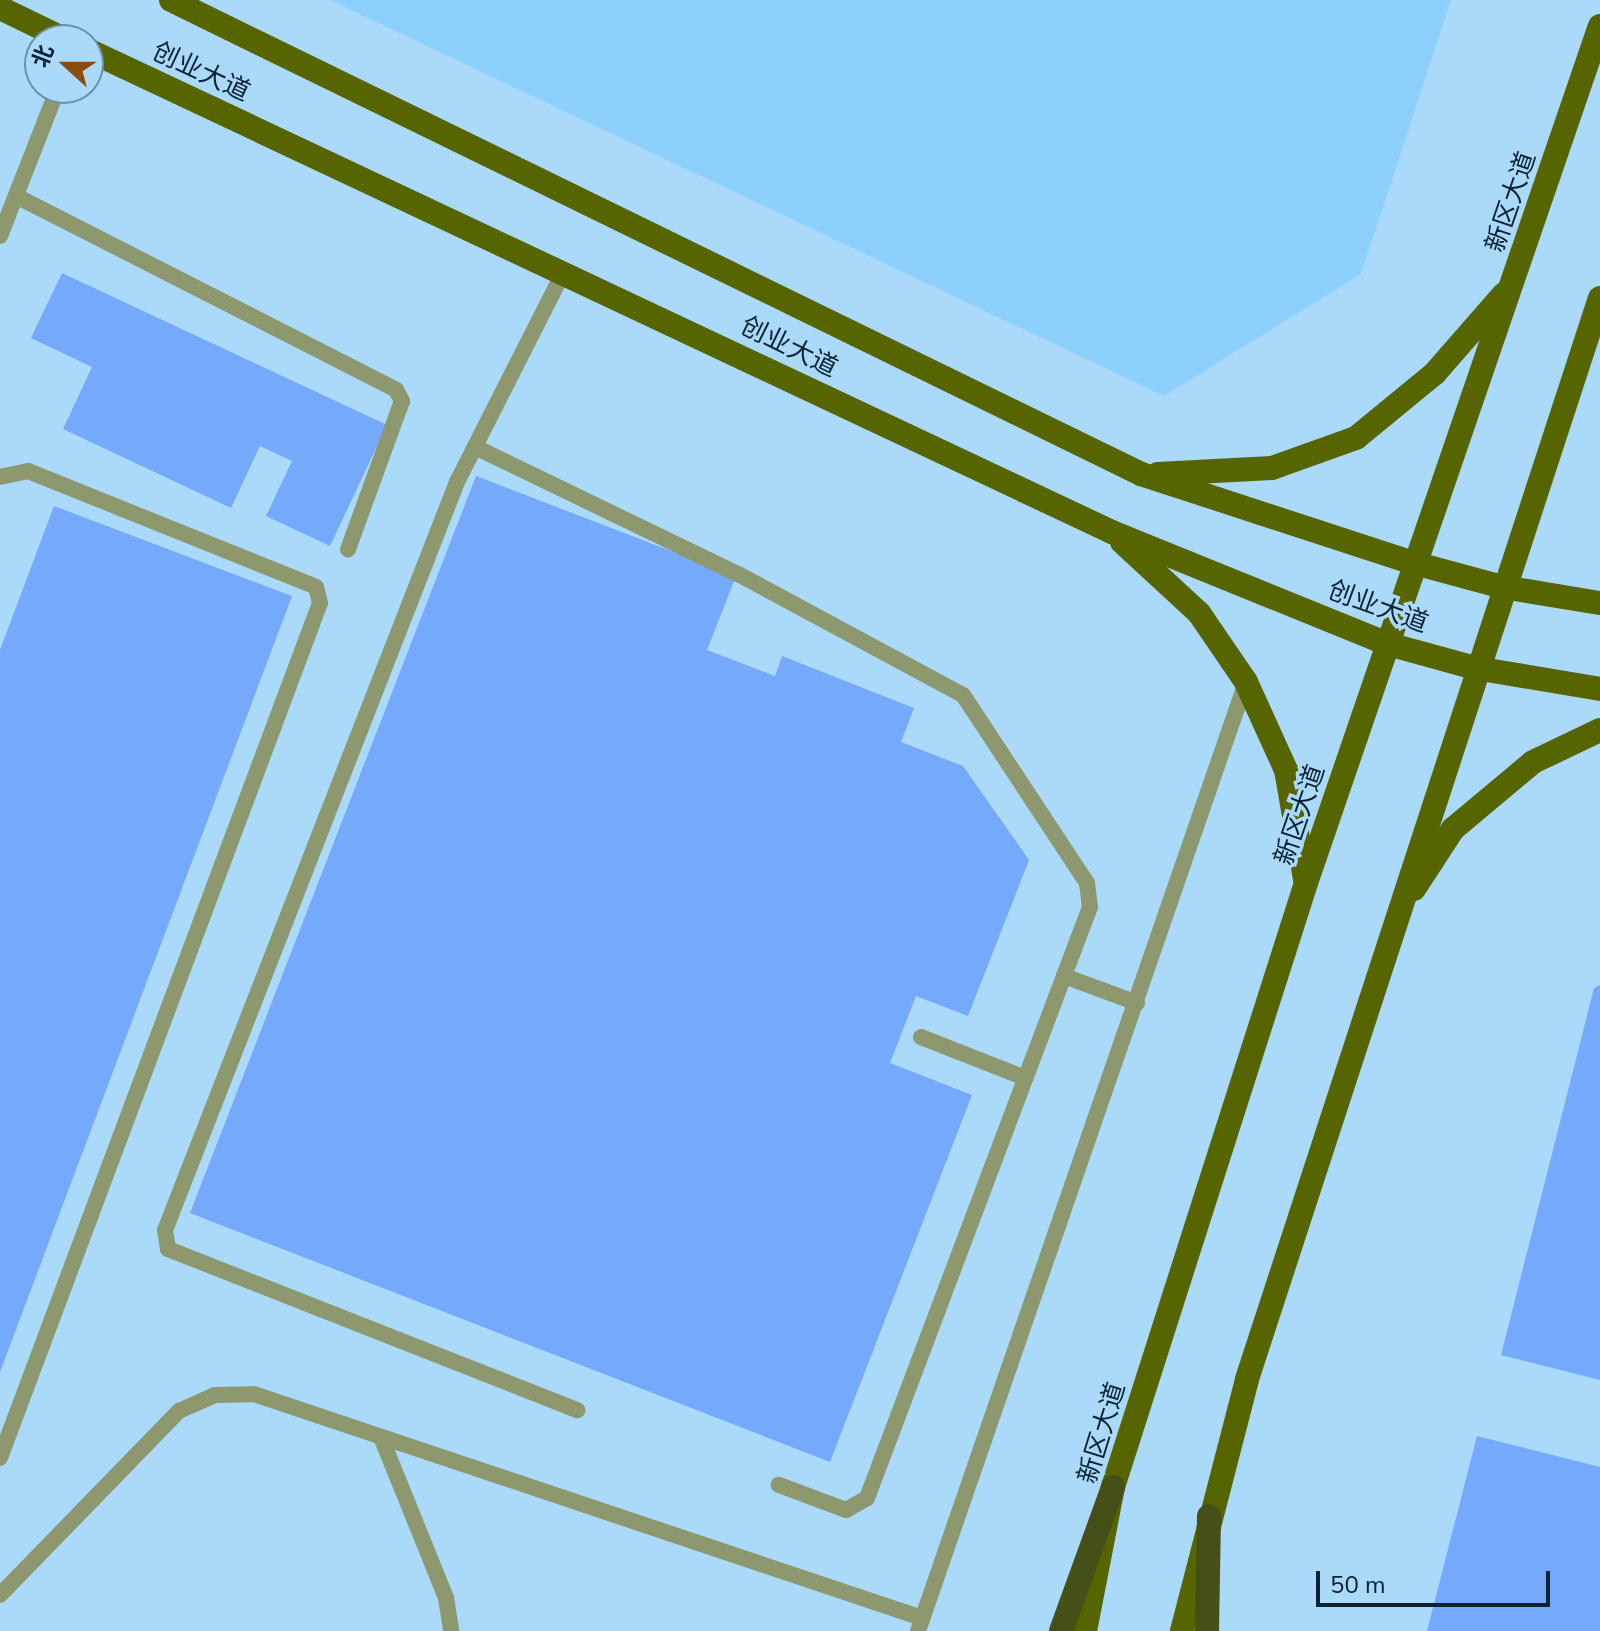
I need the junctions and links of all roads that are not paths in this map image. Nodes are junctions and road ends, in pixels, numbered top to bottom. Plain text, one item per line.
1 (171, 0) edge
2 (0, 8) edge
3 (33, 24) edge
4 (1600, 26) edge
5 (104, 57) edge
6 (52, 104) edge
7 (16, 196) junction
8 (0, 236) edge
9 (564, 271) junction
10 (1513, 283) junction
11 (1599, 307) edge
12 (475, 447) junction
13 (1141, 474) junction
14 (0, 477) edge
15 (1112, 532) junction
16 (348, 549) dead end
17 (1414, 563) junction
18 (1503, 587) junction
19 (1600, 603) edge
20 (1388, 644) junction
21 (1475, 668) junction
22 (1246, 682) junction
23 (1600, 689) edge
24 (1600, 730) edge
25 (1306, 883) junction
26 (1395, 918) junction
27 (1064, 976) junction
28 (1137, 1003) junction
29 (921, 1037) dead end
30 (1025, 1078) junction
31 (577, 1410) dead end
32 (381, 1437) junction
33 (0, 1458) edge
34 (779, 1485) dead end
35 (1113, 1487) junction
36 (1209, 1516) junction
37 (0, 1595) edge
38 (920, 1625) edge
39 (451, 1631) edge
40 (1061, 1631) edge
41 (1085, 1631) edge
42 (1182, 1631) edge
43 (1207, 1631) edge

1 - 13 main road, 创业大道
2 - 3 main road
4 - 10 main road, 新区大道
5 - 9 main road, 创业大道
6 - 7 lane
7 - 8 lane
7 - 16 lane
9 - 12 lane
9 - 15 main road, 创业大道
10 - 13 main road
10 - 17 main road, 新区大道
11 - 18 main road
12 - 27 lane
12 - 31 lane
13 - 17 main road, 创业大道
14 - 33 lane
15 - 20 main road, 创业大道
15 - 22 main road
17 - 18 main road, 创业大道
17 - 20 main road, 新区大道
18 - 19 main road, 创业大道
18 - 21 main road
20 - 21 main road, 创业大道
20 - 25 main road, 新区大道
21 - 23 main road, 创业大道
21 - 26 main road
22 - 25 main road
22 - 28 lane
24 - 26 main road
25 - 35 main road, 新区大道
26 - 36 main road
27 - 28 lane
27 - 30 lane
28 - 38 lane
29 - 30 lane
30 - 34 lane
32 - 37 lane
32 - 38 lane
32 - 39 lane
35 - 40 highway
35 - 41 main road, 新区大道
36 - 42 main road
36 - 43 highway

